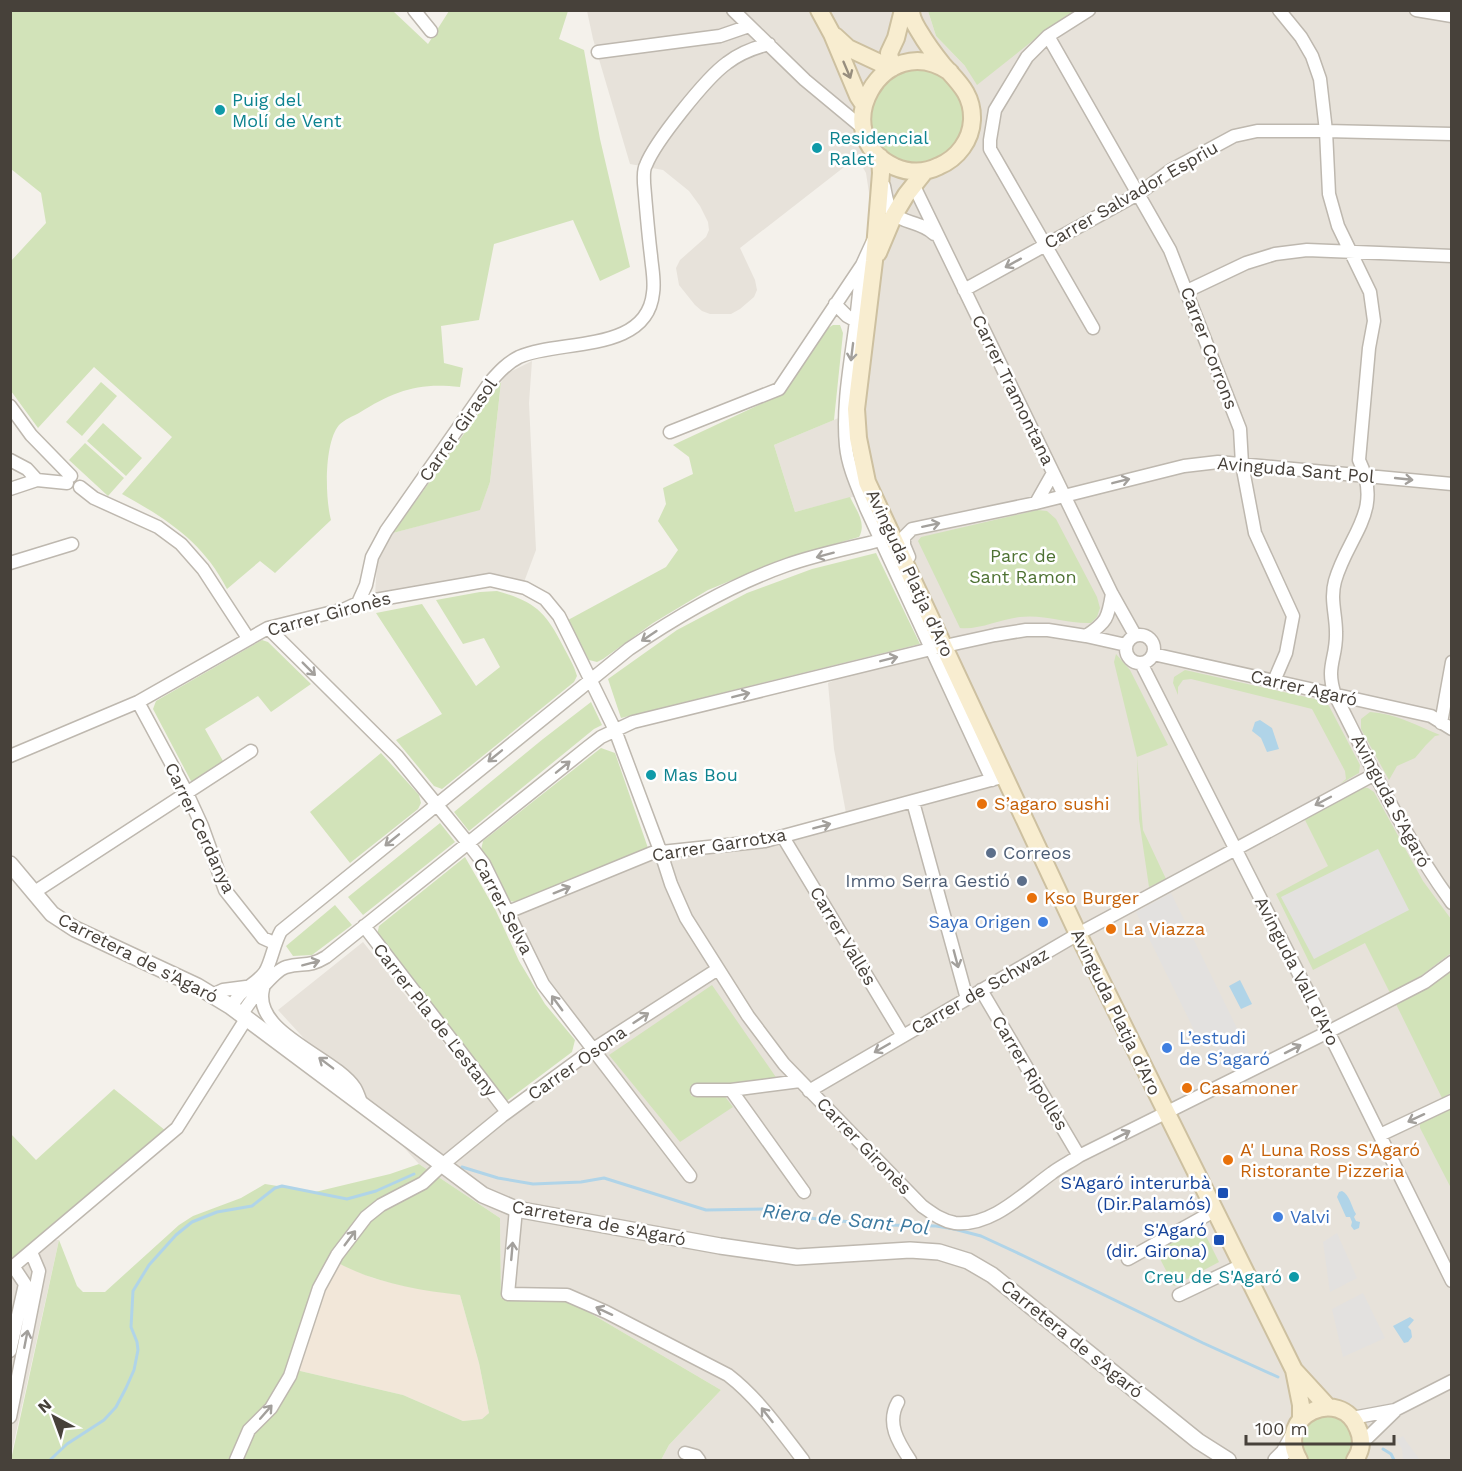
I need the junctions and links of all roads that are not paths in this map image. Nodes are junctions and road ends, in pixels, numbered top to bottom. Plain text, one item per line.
1 (414, 10) edge
2 (733, 10) edge
3 (819, 10) edge
4 (903, 10) edge
5 (911, 10) edge
6 (1089, 10) edge
7 (1279, 10) edge
8 (1416, 10) edge
9 (1452, 16) edge
10 (749, 26) junction
11 (431, 31) dead end
12 (832, 34) junction
13 (1048, 36) junction
14 (896, 38) junction
15 (769, 44) junction
16 (598, 52) dead end
17 (867, 56) junction
18 (890, 69) junction
19 (950, 72) junction
20 (863, 107) junction
21 (839, 110) junction
22 (864, 129) junction
23 (1326, 131) junction
24 (1452, 134) edge
25 (881, 165) junction
26 (925, 171) junction
27 (914, 186) junction
28 (1138, 194) junction
29 (902, 218) junction
30 (880, 238) junction
31 (939, 239) junction
32 (1046, 244) junction
33 (1350, 252) junction
34 (1452, 256) edge
35 (868, 263) junction
36 (964, 290) junction
37 (1187, 291) junction
38 (835, 304) junction
39 (856, 321) junction
40 (1093, 328) dead end
41 (10, 406) edge
42 (670, 432) dead end
43 (10, 460) edge
44 (1242, 464) junction
45 (1053, 473) junction
46 (1366, 475) junction
47 (69, 479) junction
48 (38, 480) junction
49 (1452, 484) edge
50 (10, 489) edge
51 (1064, 495) junction
52 (1036, 503) junction
53 (881, 540) junction
54 (72, 544) dead end
55 (10, 563) edge
56 (1112, 594) junction
57 (358, 603) junction
58 (923, 603) junction
59 (268, 628) junction
60 (1135, 635) junction
61 (1086, 636) junction
62 (248, 638) junction
63 (1126, 645) junction
64 (937, 647) junction
65 (1153, 654) junction
66 (1452, 662) edge
67 (1141, 663) junction
68 (589, 679) junction
69 (1274, 681) junction
70 (1335, 695) junction
71 (138, 702) junction
72 (1446, 726) edge
73 (615, 730) junction
74 (251, 751) dead end
75 (10, 756) edge
76 (1375, 774) junction
77 (998, 778) junction
78 (186, 791) junction
79 (912, 802) junction
80 (437, 803) junction
81 (783, 837) junction
82 (468, 843) junction
83 (1236, 849) junction
84 (661, 853) junction
85 (10, 864) edge
86 (33, 893) junction
87 (1452, 903) edge
88 (508, 912) junction
89 (364, 926) junction
90 (1078, 934) junction
91 (274, 943) junction
92 (1452, 962) edge
93 (718, 969) junction
94 (246, 987) junction
95 (263, 989) junction
96 (981, 990) junction
97 (212, 995) junction
98 (967, 999) junction
99 (240, 1014) junction
100 (1328, 1032) junction
101 (903, 1036) junction
102 (592, 1050) junction
103 (800, 1081) junction
104 (697, 1090) dead end
105 (730, 1090) junction
106 (809, 1091) junction
107 (1452, 1101) edge
108 (363, 1106) junction
109 (507, 1112) junction
110 (1165, 1113) junction
111 (1380, 1135) junction
112 (1079, 1156) junction
113 (442, 1165) junction
114 (690, 1176) dead end
115 (804, 1192) dead end
116 (516, 1209) junction
117 (1214, 1211) junction
118 (31, 1252) junction
119 (1128, 1259) dead end
120 (1242, 1265) junction
121 (12, 1268) edge
122 (1452, 1281) edge
123 (1179, 1295) dead end
124 (10, 1351) edge
125 (1294, 1370) junction
126 (1452, 1381) edge
127 (898, 1402) dead end
128 (1328, 1407) junction
129 (1395, 1410) junction
130 (10, 1417) edge
131 (1352, 1418) junction
132 (1297, 1427) junction
133 (1361, 1444) junction
134 (685, 1453) dead end
135 (1355, 1460) edge
136 (236, 1461) edge
137 (699, 1461) edge
138 (803, 1461) edge
139 (910, 1461) edge
140 (1228, 1461) edge
141 (1276, 1461) edge
142 (1299, 1461) edge

1 - 11 street
2 - 10 street
3 - 12 main road
4 - 14 main road
5 - 19 main road
6 - 13 street
7 - 23 street, Avinguda S'Agaró
8 - 9 street
10 - 15 street
10 - 16 street
12 - 17 main road
12 -> 20 main road
13 - 28 street, Carrer Corrons
13 - 32 street
14 - 17 main road
14 - 18 main road
15 - 21 street
15 - 57 street, Carrer Girasol
17 - 18 main road
18 - 19 main road
18 - 20 main road
19 - 26 main road
20 - 21 street
20 - 22 main road
21 - 22 street
22 - 25 main road
23 - 24 street, Carrer Salvador Espriu
23 - 28 street, Carrer Salvador Espriu
23 - 33 street, Avinguda S'Agaró
25 - 26 main road
25 - 29 street
25 - 30 main road, Avinguda Platja d'Aro
26 - 27 main road
27 - 29 main road
27 - 31 street, Carrer Tramontana
28 - 32 street, Carrer Salvador Espriu
28 - 37 street, Carrer Corrons
29 - 30 main road
29 - 31 street
30 - 35 main road, Avinguda Platja d'Aro
31 - 36 street, Carrer Tramontana
32 -> 36 street, Carrer Salvador Espriu
32 - 40 street
33 - 34 street
33 - 37 street
33 - 46 street, Avinguda S'Agaró
35 - 38 street
35 - 39 street
35 - 58 main road, Avinguda Platja d'Aro
36 - 45 street, Carrer Tramontana
37 - 44 street, Carrer Corrons
38 - 39 street
38 - 42 street
39 -> 53 street
41 - 47 street
43 - 48 street
44 - 46 street, Avinguda Sant Pol
51 -> 44 street, Avinguda Sant Pol
44 - 69 street, Carrer Corrons
45 - 51 street, Carrer Tramontana
45 - 52 street
46 -> 49 street, Avinguda Sant Pol
46 - 70 street, Avinguda S'Agaró
47 - 48 street
47 - 62 street
48 - 50 street
51 - 52 street, Avinguda Sant Pol
51 - 56 street, Carrer Tramontana
58 -> 52 street, Avinguda Sant Pol
53 - 64 street
53 -> 68 street
54 - 55 street
56 - 60 street, Carrer Tramontana
56 - 61 street
57 - 59 street, Carrer Gironès
57 - 68 street, Carrer Gironès
58 - 64 main road, Avinguda Platja d'Aro
59 - 62 street, Carrer Gironès
59 -> 80 street, Carrer Selva
60 - 63 street
60 - 65 street
61 - 63 street
61 - 64 street
62 - 71 street, Carrer Gironès
63 - 67 street
73 -> 64 street
64 - 77 main road, Avinguda Platja d'Aro
65 - 67 street
65 - 69 street, Carrer Agaró
66 - 72 street
67 - 83 street, Avinguda Vall d'Aro
68 - 73 street, Carrer Gironès
68 -> 80 street
69 - 70 street, Carrer Agaró
70 - 72 street, Carrer Agaró
70 - 76 street, Avinguda S'Agaró
71 - 75 street, Carrer Gironès
71 - 78 street, Carrer Cerdanya
82 -> 73 street
73 - 84 street, Carrer Gironès
74 - 78 street
76 -> 83 street, Carrer de Schwaz
76 - 87 street, Avinguda S'Agaró
77 - 79 street, Carrer Garrotxa
77 - 90 main road, Avinguda Platja d'Aro
78 - 86 street
78 - 91 street, Carrer Cerdanya
81 -> 79 street, Carrer Garrotxa
79 -> 98 street
80 - 82 street, Carrer Selva
80 -> 91 street
81 - 84 street, Carrer Garrotxa
81 - 101 street, Carrer Vallès
82 - 88 street, Carrer Selva
82 - 89 street
83 - 90 street, Carrer de Schwaz
83 - 100 street, Avinguda Vall d'Aro
88 -> 84 street, Carrer Garrotxa
84 - 93 street, Carrer Gironès
85 - 86 street, Carretera de s'Agaró
86 - 97 street, Carretera de s'Agaró
102 -> 88 street, Carrer Selva
95 -> 89 street
89 - 109 street, Carrer Pla de Ľestany
90 - 96 street, Carrer de Schwaz
90 - 110 main road, Avinguda Platja d'Aro
91 - 94 street
92 - 100 street, Carrer Gironès
102 -> 93 street, Carrer Osona
93 - 103 street, Carrer Gironès
94 - 97 street
94 - 99 street
95 - 99 street
108 -> 95 street
96 - 98 street, Carrer de Schwaz
96 - 112 street, Carrer Ripollès
97 - 99 street, Carretera de s'Agaró
98 - 101 street, Carrer de Schwaz
99 - 108 street, Carretera de s'Agaró
99 - 118 street
110 -> 100 street, Carrer Gironès
100 - 111 street, Avinguda Vall d'Aro
101 -> 106 street, Carrer de Schwaz
102 - 109 street, Carrer Osona
102 - 114 street, Carrer Selva
103 - 105 street
103 - 106 street, Carrer Gironès
104 - 105 street
105 - 115 street
106 - 112 street, Carrer Gironès
107 -> 111 street
108 - 113 street, Carretera de s'Agaró
109 - 113 street, Carrer Osona
112 -> 110 street, Carrer Gironès
110 - 117 main road, Avinguda Platja d'Aro
111 - 122 street, Avinguda Vall d'Aro
113 - 116 street, Carretera de s'Agaró
136 -> 113 street, Carrer Osona
138 -> 116 street
116 - 140 street, Carretera de s'Agaró
117 - 119 street
117 - 120 main road, Avinguda Platja d'Aro
118 - 121 street
130 -> 118 street
120 - 123 street
120 - 125 main road, Avinguda Platja d'Aro
121 - 124 street
125 - 128 main road
125 - 132 main road, Avinguda Platja d'Aro
126 - 129 street
127 - 139 street
128 - 131 main road
128 - 132 main road
129 - 131 street
129 - 133 street
131 - 133 main road
132 - 141 street
132 - 142 main road, Avinguda Platja d'Aro
133 - 135 main road
134 - 137 street

